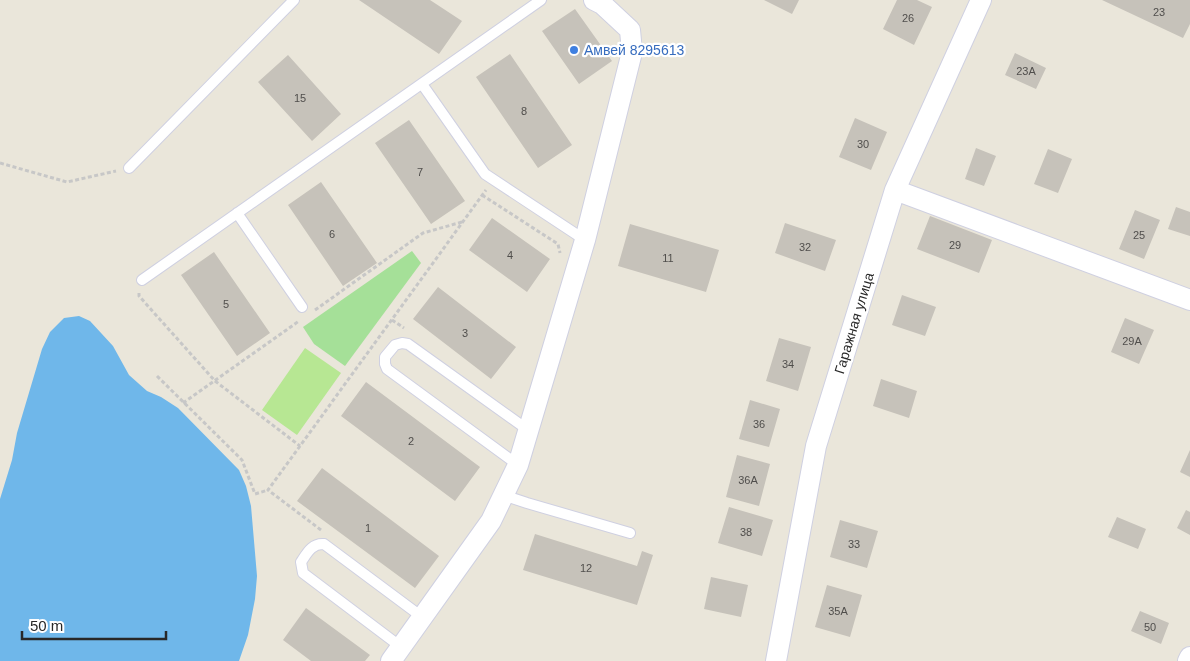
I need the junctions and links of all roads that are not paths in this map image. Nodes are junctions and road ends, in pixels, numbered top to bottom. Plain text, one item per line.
1 (294, 0) edge
2 (541, 0) edge
3 (594, 0) edge
4 (981, 0) edge
5 (422, 84) junction
6 (129, 168) road end
7 (895, 190) junction
8 (237, 213) junction
9 (585, 240) junction
10 (142, 280) road end
11 (1190, 300) edge
12 (307, 310) road end
13 (528, 430) junction
14 (518, 464) junction
15 (503, 495) junction
16 (630, 533) dead end
17 (422, 617) junction
18 (396, 654) edge
19 (1190, 657) edge
20 (776, 661) edge
21 (1188, 661) edge

1 - 6 lane
2 - 5 lane
3 - 9 street
4 - 7 street, Гаражная улица
5 - 8 lane
5 - 9 lane
7 - 11 street
7 - 20 street, Гаражная улица
8 - 10 lane
8 - 12 lane
9 - 13 street
13 - 14 street
13 - 14 lane
14 - 15 street
15 - 16 lane
15 - 17 street
17 - 18 street
17 - 18 lane
19 - 21 street

